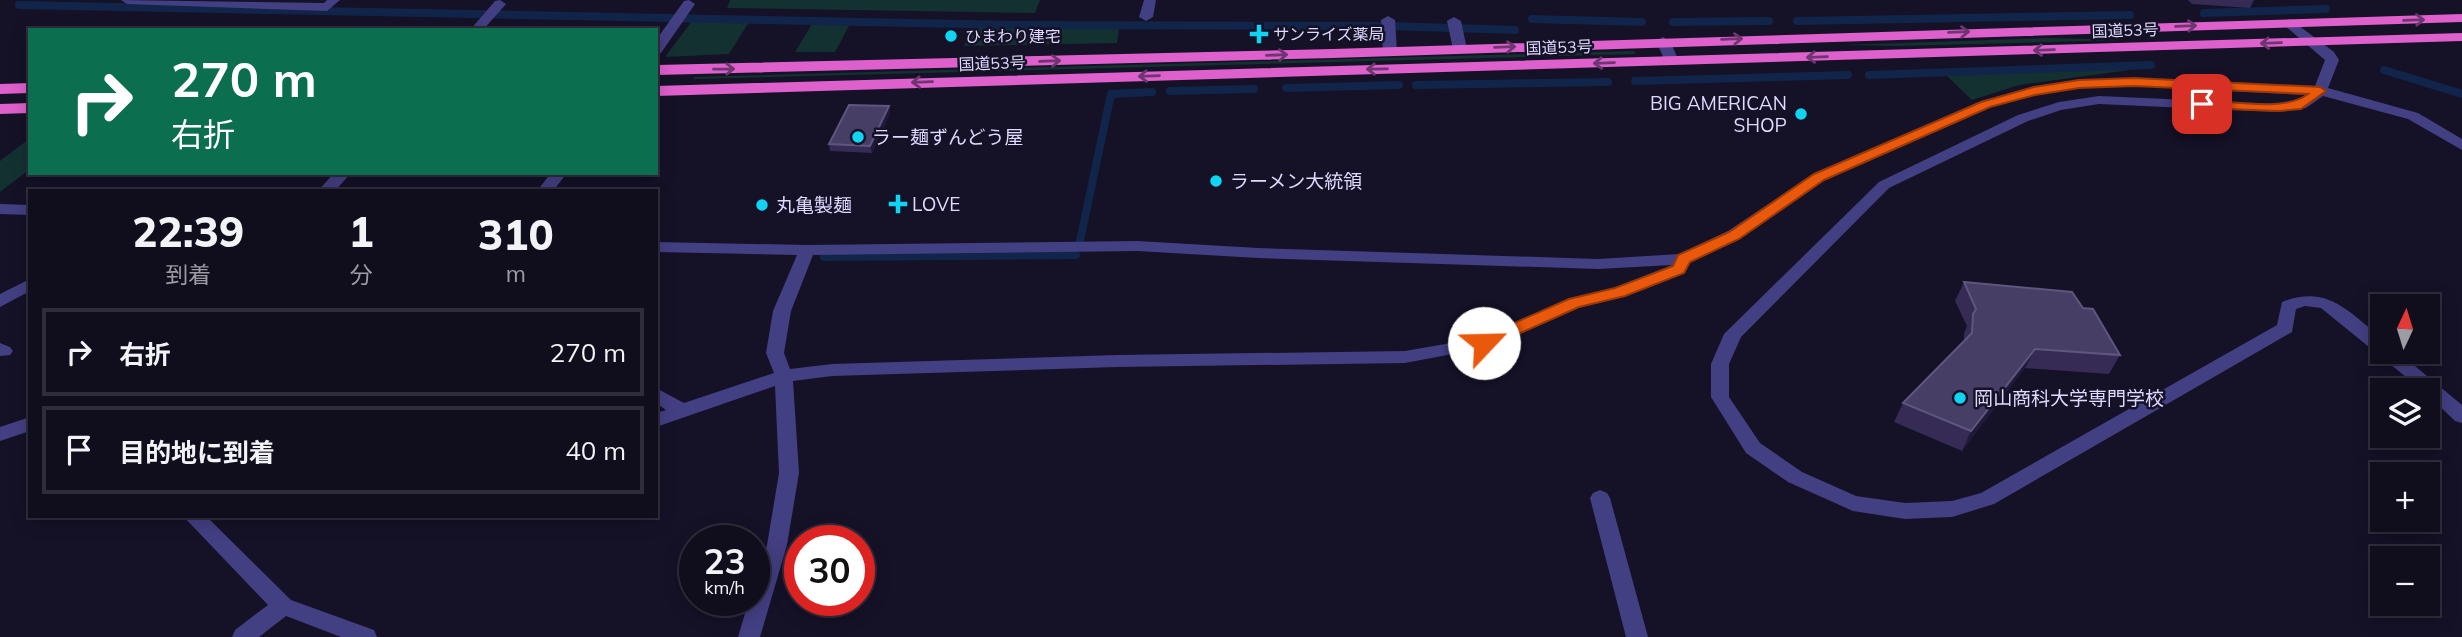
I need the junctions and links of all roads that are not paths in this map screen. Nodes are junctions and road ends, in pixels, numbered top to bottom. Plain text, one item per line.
1 (127, 0) edge
2 (334, 0) edge
3 (1150, 0) edge
4 (492, 12) dead end
5 (683, 13) dead end
6 (1146, 17) dead end
7 (2462, 18) edge
8 (2290, 23) junction
9 (1388, 24) dead end
10 (1455, 26) dead end
11 (477, 28) edge
12 (2459, 39) edge
13 (1663, 41) junction
14 (2313, 41) junction
15 (658, 47) edge
16 (1460, 49) junction
17 (1390, 52) junction
18 (1672, 61) junction
19 (658, 70) edge
20 (28, 88) edge
21 (0, 89) edge
22 (658, 91) edge
23 (2320, 91) junction
24 (28, 108) edge
25 (0, 109) edge
26 (2462, 146) edge
27 (341, 175) edge
28 (557, 175) edge
29 (328, 189) edge
30 (547, 189) edge
31 (0, 209) edge
32 (28, 209) edge
33 (658, 247) edge
34 (807, 250) junction
35 (1684, 259) junction
36 (28, 285) edge
37 (0, 301) edge
38 (2370, 338) edge
39 (2402, 364) edge
40 (784, 376) junction
41 (658, 395) edge
42 (682, 412) junction
43 (2462, 416) edge
44 (658, 419) edge
45 (28, 425) edge
46 (0, 434) edge
47 (1600, 498) dead end
48 (196, 518) edge
49 (283, 606) junction
50 (243, 637) edge
51 (366, 637) edge
52 (749, 637) edge
53 (1637, 637) edge

1 - 2 street
3 - 6 street
4 - 11 street
5 - 15 street
8 -> 7 highway, 国道53号
13 -> 8 highway, 国道53号
8 - 14 street
9 - 17 street
10 - 16 street
12 - 14 highway, 国道53号
16 -> 13 highway, 国道53号
13 - 18 street
14 -> 18 highway, 国道53号
14 - 23 street
16 - 17 highway, 国道53号
19 -> 17 highway, 国道53号
18 -> 22 highway, 国道53号
20 - 21 highway
23 - 26 street
23 - 35 street
23 - 38 street
24 - 25 highway
27 - 29 street
28 - 30 street
31 - 32 street
33 - 34 street
34 - 35 street
34 - 40 street
35 - 40 street
36 - 37 street
39 - 43 street
40 - 42 street
40 - 52 street
41 - 42 street
42 - 44 street
45 - 46 street
47 - 53 street
48 - 49 street
49 - 50 street
49 - 51 street

